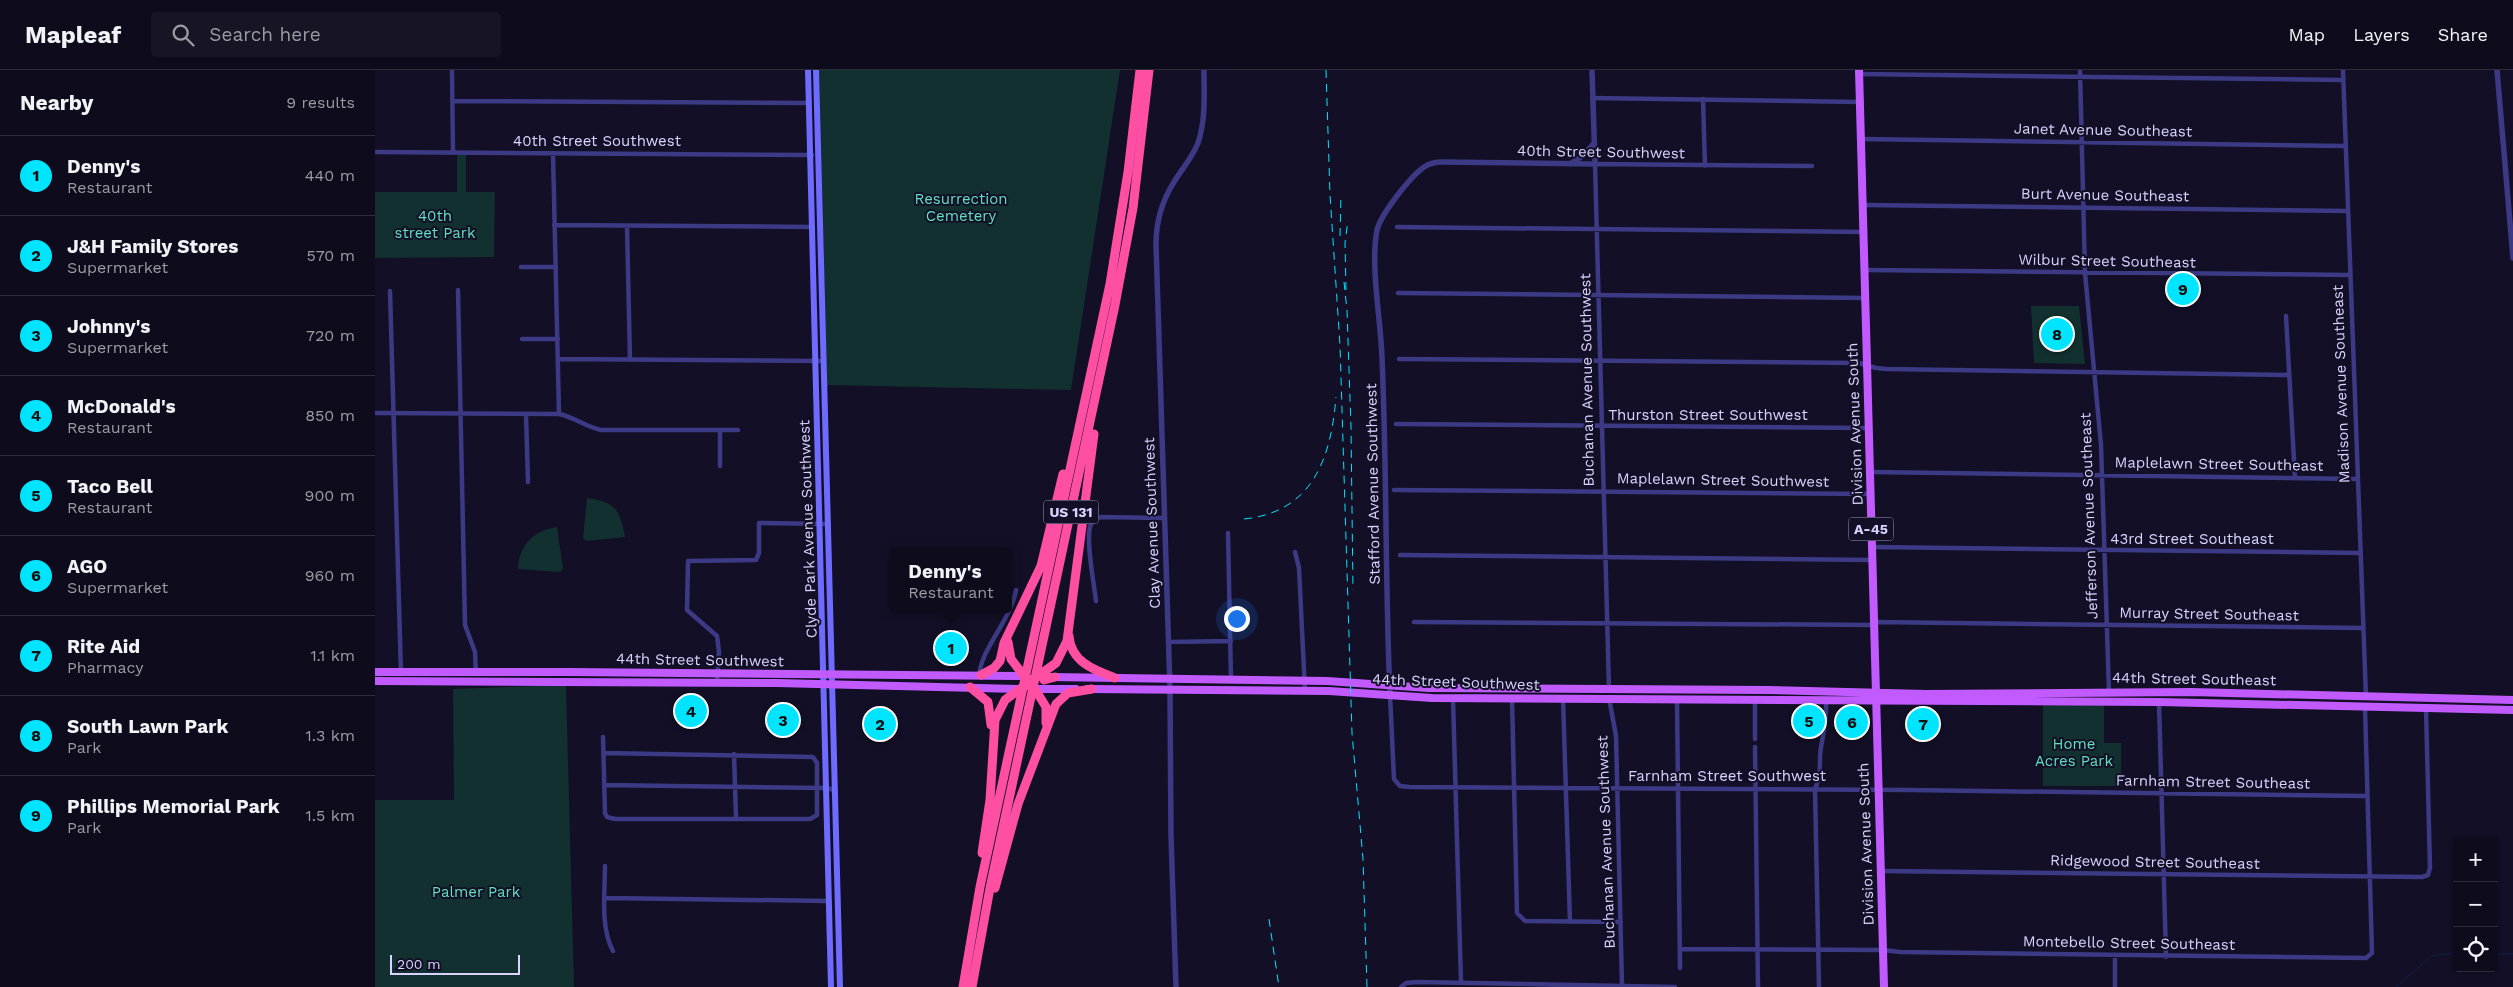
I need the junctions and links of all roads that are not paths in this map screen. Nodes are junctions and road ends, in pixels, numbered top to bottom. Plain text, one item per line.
1 (452, 70) edge
2 (808, 70) edge
3 (816, 70) edge
4 (1140, 70) edge
5 (1149, 70) edge
6 (1204, 70) edge
7 (1592, 70) edge
8 (2080, 70) edge
9 (2343, 70) edge
10 (2497, 70) edge
11 (2506, 70) edge
12 (1859, 72) edge
13 (2080, 76) junction
14 (2343, 80) junction
15 (2498, 80) junction
16 (1592, 98) junction
17 (1703, 99) junction
18 (453, 101) junction
19 (1860, 102) junction
20 (809, 103) junction
21 (1861, 139) junction
22 (2081, 142) junction
23 (1594, 143) junction
24 (2345, 146) junction
25 (375, 152) edge
26 (453, 152) junction
27 (553, 153) junction
28 (810, 155) junction
29 (818, 155) junction
30 (1569, 164) junction
31 (1595, 164) junction
32 (1705, 166) junction
33 (1812, 166) dead end
34 (2505, 167) junction
35 (2513, 183) edge
36 (1402, 192) joint
37 (2513, 201) edge
38 (1863, 205) junction
39 (2083, 207) junction
40 (2347, 211) junction
41 (2509, 211) junction
42 (554, 225) junction
43 (627, 226) junction
44 (811, 227) junction
45 (820, 227) junction
46 (1397, 227) dead end
47 (1596, 230) junction
48 (1863, 232) junction
49 (2513, 258) edge
50 (556, 266) junction
51 (521, 267) dead end
52 (1865, 270) junction
53 (2085, 273) junction
54 (2349, 275) junction
55 (458, 290) dead end
56 (390, 291) dead end
57 (1398, 293) dead end
58 (1598, 295) junction
59 (1865, 298) junction
60 (2286, 316) dead end
61 (522, 339) dead end
62 (557, 340) junction
63 (1107, 343) junction
64 (558, 359) junction
65 (1399, 359) dead end
66 (630, 360) junction
67 (816, 361) junction
68 (824, 361) junction
69 (1600, 361) junction
70 (1867, 366) junction
71 (2093, 372) junction
72 (1091, 375) junction
73 (2288, 375) junction
74 (375, 413) edge
75 (395, 413) junction
76 (461, 414) junction
77 (526, 414) junction
78 (559, 414) junction
79 (1396, 424) dead end
80 (1602, 426) junction
81 (1869, 428) junction
82 (719, 430) junction
83 (738, 430) dead end
84 (720, 466) dead end
85 (1870, 472) junction
86 (2102, 475) junction
87 (2295, 478) junction
88 (2358, 479) junction
89 (528, 482) dead end
90 (1395, 490) dead end
91 (1603, 492) junction
92 (1871, 494) junction
93 (1163, 518) junction
94 (820, 524) junction
95 (829, 524) junction
96 (1228, 533) dead end
97 (1872, 548) junction
98 (2104, 551) junction
99 (1295, 552) dead end
100 (2361, 553) junction
101 (1400, 555) dead end
102 (1605, 558) junction
103 (1873, 560) junction
104 (1016, 590) dead end
105 (1096, 601) dead end
106 (1012, 604) edge
107 (1009, 613) edge
108 (1414, 622) dead end
109 (1607, 623) junction
110 (1875, 624) junction
111 (1069, 625) junction
112 (2106, 625) junction
113 (2363, 628) junction
114 (1008, 637) junction
115 (1231, 641) junction
116 (1168, 642) junction
117 (375, 672) edge
118 (476, 672) junction
119 (401, 673) junction
120 (828, 675) junction
121 (917, 675) junction
122 (956, 675) junction
123 (980, 675) junction
124 (1055, 677) joint
125 (718, 678) junction
126 (1115, 678) junction
127 (1170, 680) junction
128 (1231, 680) junction
129 (375, 681) edge
130 (476, 681) junction
131 (1304, 681) junction
132 (401, 682) junction
133 (1031, 682) junction
134 (824, 684) junction
135 (833, 684) junction
136 (892, 685) junction
137 (918, 685) junction
138 (1390, 685) junction
139 (970, 687) junction
140 (1556, 688) junction
141 (1092, 689) junction
142 (1170, 689) junction
143 (1609, 689) junction
144 (1715, 689) junction
145 (1735, 689) junction
146 (1767, 690) junction
147 (1305, 691) junction
148 (2109, 692) junction
149 (2149, 692) junction
150 (2170, 692) junction
151 (1390, 695) junction
152 (1875, 697) junction
153 (1453, 698) junction
154 (1512, 698) junction
155 (1533, 698) junction
156 (1563, 698) junction
157 (1609, 698) junction
158 (2365, 698) junction
159 (1677, 699) junction
160 (1703, 699) junction
161 (2438, 699) junction
162 (2477, 699) junction
163 (1728, 700) junction
164 (1755, 700) junction
165 (1826, 700) junction
166 (2513, 700) edge
167 (2139, 702) junction
168 (2159, 702) junction
169 (2353, 708) junction
170 (2365, 708) junction
171 (2426, 709) junction
172 (2467, 710) junction
173 (2513, 710) edge
174 (603, 738) dead end
175 (1755, 739) dead end
176 (1041, 741) junction
177 (1755, 747) dead end
178 (992, 751) junction
179 (603, 753) junction
180 (734, 754) junction
181 (1396, 783) joint
182 (604, 785) junction
183 (735, 787) junction
184 (1455, 787) junction
185 (1514, 787) junction
186 (817, 788) junction
187 (826, 788) junction
188 (1565, 788) junction
189 (1617, 788) junction
190 (1756, 788) junction
191 (1677, 789) junction
192 (1815, 789) junction
193 (1879, 789) junction
194 (835, 790) junction
195 (2161, 794) junction
196 (2367, 796) junction
197 (736, 819) junction
198 (605, 866) dead end
199 (1881, 871) junction
200 (2163, 874) junction
201 (2370, 877) junction
202 (605, 898) junction
203 (829, 901) junction
204 (1570, 922) junction
205 (1621, 922) junction
206 (979, 941) junction
207 (1757, 948) junction
208 (1679, 949) junction
209 (1819, 950) junction
210 (1883, 950) junction
211 (613, 951) dead end
212 (2115, 955) junction
213 (2166, 957) junction
214 (830, 960) junction
215 (1680, 968) dead end
216 (965, 969) junction
217 (840, 979) junction
218 (1461, 983) junction
219 (1623, 986) junction
220 (831, 987) edge
221 (840, 987) edge
222 (963, 987) edge
223 (972, 987) edge
224 (1177, 987) edge
225 (1401, 987) edge
226 (1675, 987) edge
227 (1758, 987) edge
228 (1819, 987) edge
229 (1884, 987) edge
230 (2115, 987) edge

1 - 18 street
2 - 20 main road, Clyde Park Avenue Southwest
3 - 29 main road, Clyde Park Avenue Southwest
4 - 72 highway, US 131
5 - 63 highway, US 131
6 - 93 street, Clay Avenue Southwest
7 - 16 street, Buchanan Avenue Southwest
8 - 13 street, Jefferson Avenue Southeast
9 - 14 street, Madison Avenue Southeast
10 - 15 street
11 - 15 street
12 - 13 street
12 - 19 main road, Division Avenue South / A-45
13 - 14 street
13 - 22 street, Jefferson Avenue Southeast
14 - 24 street, Madison Avenue Southeast
15 - 34 street
16 - 17 street
16 - 23 street, Buchanan Avenue Southwest
17 - 19 street
17 - 32 street
18 - 20 street
18 - 26 street
19 - 21 main road, Division Avenue South / A-45
20 - 28 main road, Clyde Park Avenue Southwest
21 - 22 street, Janet Avenue Southeast
21 - 38 main road, Division Avenue South / A-45
22 - 24 street, Janet Avenue Southeast
22 - 39 street, Jefferson Avenue Southeast
23 - 30 street
23 - 31 street, Buchanan Avenue Southwest
24 - 40 street, Madison Avenue Southeast
25 - 26 street, 40th Street Southwest
26 - 27 street, 40th Street Southwest
27 - 28 street, 40th Street Southwest
27 - 42 street
28 - 29 street, 40th Street Southwest
28 - 44 main road, Clyde Park Avenue Southwest
29 - 45 main road, Clyde Park Avenue Southwest
30 - 31 street, 40th Street Southwest
30 - 36 street, 40th Street Southwest
31 - 32 street, 40th Street Southwest
31 - 47 street, Buchanan Avenue Southwest
32 - 33 street, 40th Street Southwest
34 - 35 street
34 - 41 street
36 - 138 street, Stafford Avenue Southwest
37 - 41 street
38 - 39 street, Burt Avenue Southeast
38 - 48 main road, Division Avenue South / A-45
39 - 40 street, Burt Avenue Southeast
39 - 53 street, Jefferson Avenue Southeast
40 - 54 street, Madison Avenue Southeast
41 - 49 street
42 - 43 street
42 - 50 street
43 - 44 street
43 - 66 street
44 - 45 street
44 - 67 main road, Clyde Park Avenue Southwest
45 - 68 main road, Clyde Park Avenue Southwest
46 - 47 street
47 - 48 street
47 - 58 street, Buchanan Avenue Southwest
48 - 52 main road, Division Avenue South / A-45
50 - 51 street
50 - 62 street
52 - 53 street, Wilbur Street Southeast
52 - 59 main road, Division Avenue South / A-45
53 - 54 street, Wilbur Street Southeast
53 - 71 street, Jefferson Avenue Southeast
54 - 88 street, Madison Avenue Southeast
55 - 76 street
56 - 75 street
57 - 58 street
58 - 59 street
58 - 69 street, Buchanan Avenue Southwest
59 - 70 main road, Division Avenue South / A-45
60 - 73 street
61 - 62 street
62 - 64 street
63 - 111 highway
63 - 206 highway, US 131
64 - 66 street
64 - 78 street
65 - 69 street
66 - 67 street
67 - 68 street
67 - 94 main road, Clyde Park Avenue Southwest
68 - 95 main road, Clyde Park Avenue Southwest
69 - 70 street
69 - 80 street, Buchanan Avenue Southwest
70 - 71 street
70 - 81 main road, Division Avenue South / A-45
71 - 73 street
71 - 86 street, Jefferson Avenue Southeast
72 - 114 highway
72 - 216 highway, US 131
73 - 87 street
74 - 75 street
75 - 76 street
75 - 119 street
76 - 77 street
76 - 118 street
77 - 78 street
77 - 89 street
78 - 82 street
79 - 80 street, Thurston Street Southwest
80 - 81 street, Thurston Street Southwest
80 - 91 street, Buchanan Avenue Southwest
81 - 85 main road, Division Avenue South / A-45
82 - 83 street
82 - 84 street
85 - 86 street, Maplelawn Street Southeast
85 - 92 main road, Division Avenue South / A-45
86 - 87 street, Maplelawn Street Southeast
86 - 98 street, Jefferson Avenue Southeast
87 - 88 street, Maplelawn Street Southeast
88 - 100 street, Madison Avenue Southeast
90 - 91 street, Maplelawn Street Southwest
91 - 92 street, Maplelawn Street Southwest
91 - 102 street, Buchanan Avenue Southwest
92 - 97 main road, Division Avenue South / A-45
93 - 105 street
93 - 116 street, Clay Avenue Southwest
94 - 95 street
94 - 120 main road, Clyde Park Avenue Southwest
94 - 125 street
95 - 120 main road, Clyde Park Avenue Southwest
96 - 115 street
97 - 98 street, 43rd Street Southeast
97 - 103 main road, Division Avenue South / A-45
98 - 100 street, 43rd Street Southeast
98 - 112 street, Jefferson Avenue Southeast
99 - 131 street
100 - 113 street, Madison Avenue Southeast
101 - 102 street
102 - 103 street
102 - 109 street, Buchanan Avenue Southwest
103 - 110 main road, Division Avenue South / A-45
104 - 106 street
107 - 123 street
108 - 109 street, Murray Street Southeast
109 - 110 street, Murray Street Southeast
109 - 143 street, Buchanan Avenue Southwest
110 - 112 street, Murray Street Southeast
110 - 152 main road, Division Avenue South / A-45
111 - 126 highway
111 - 133 highway
112 - 113 street, Murray Street Southeast
112 - 148 street, Jefferson Avenue Southeast
113 - 158 street, Madison Avenue Southeast
114 - 123 highway
114 - 133 highway
115 - 116 street
115 - 128 street
116 - 127 street, Clay Avenue Southwest
117 - 119 main road, 44th Street Southwest
118 - 119 main road, 44th Street Southwest
118 - 125 main road, 44th Street Southwest
118 - 130 street
119 - 132 street
120 - 121 main road, 44th Street Southwest
120 - 125 main road, 44th Street Southwest
120 - 134 main road, Clyde Park Avenue Southwest
120 - 135 main road, Clyde Park Avenue Southwest
121 - 122 main road, 44th Street Southwest
121 - 136 main road
122 - 123 main road, 44th Street Southwest
122 - 137 main road
123 - 133 main road, 44th Street Southwest
124 - 126 main road, 44th Street Southwest
124 - 133 highway
125 - 130 main road, 44th Street Southwest
125 - 134 main road, 44th Street Southwest
126 - 127 main road, 44th Street Southwest
127 - 128 main road, 44th Street Southwest
127 - 142 street, Clay Avenue Southwest
128 - 131 main road, 44th Street Southwest
129 - 132 main road, 44th Street Southwest
130 - 132 main road, 44th Street Southwest
131 - 138 main road, 44th Street Southwest
131 - 147 street
133 - 139 main road, 44th Street Southwest
133 - 141 main road, 44th Street Southwest
133 - 176 highway
133 - 178 highway
134 - 135 main road, 44th Street Southwest
134 - 187 main road, Clyde Park Avenue Southwest
135 - 136 main road, 44th Street Southwest
135 - 194 main road, Clyde Park Avenue Southwest
136 - 137 main road, 44th Street Southwest
137 - 139 main road, 44th Street Southwest
138 - 140 main road, 44th Street Southwest
138 - 151 street, Stafford Avenue Southwest
139 - 178 highway
140 - 143 main road, 44th Street Southwest
140 - 155 main road
141 - 142 main road, 44th Street Southwest
141 - 176 highway
142 - 147 main road, 44th Street Southwest
142 - 224 street, Clay Avenue Southwest
143 - 144 main road, 44th Street Southwest
144 - 145 main road, 44th Street Southwest
144 - 160 main road
145 - 146 main road, 44th Street Southwest
145 - 163 main road
146 - 152 main road, 44th Street Southwest
146 - 164 main road
147 - 151 main road, 44th Street Southwest
148 - 149 main road, 44th Street Southeast
148 - 152 main road, 44th Street Southeast
149 - 150 main road, 44th Street Southeast
149 - 167 main road
150 - 158 main road, 44th Street Southeast
150 - 168 main road
151 - 153 main road, 44th Street Southwest
151 - 181 street, Stafford Avenue Southwest
152 - 165 main road, 44th Street Southwest
152 - 167 main road, 44th Street Southeast
152 - 193 main road, Division Avenue South / A-45
153 - 154 main road, 44th Street Southwest
153 - 184 street
154 - 155 main road, 44th Street Southwest
154 - 185 street
155 - 156 main road, 44th Street Southwest
156 - 157 main road, 44th Street Southwest
156 - 188 street
157 - 159 main road, 44th Street Southwest
157 - 189 street, Buchanan Avenue Southwest
158 - 161 main road, 44th Street Southeast
158 - 169 main road
159 - 160 main road, 44th Street Southwest
159 - 191 street
160 - 163 main road, 44th Street Southwest
161 - 162 main road, 44th Street Southeast
161 - 171 main road
162 - 166 main road, 44th Street Southeast
162 - 172 main road
163 - 164 main road, 44th Street Southwest
164 - 165 main road, 44th Street Southwest
164 - 175 street
165 - 192 street
167 - 168 main road, 44th Street Southeast
168 - 169 main road, 44th Street Southeast
168 - 195 street
169 - 170 main road, 44th Street Southeast
170 - 171 main road, 44th Street Southeast
170 - 196 street
171 - 172 main road, 44th Street Southeast
171 - 201 street, Ridgewood Street Southeast
172 - 173 main road, 44th Street Southeast
174 - 179 street
176 - 206 highway
177 - 190 street
178 - 216 highway
179 - 180 street
179 - 182 street
180 - 183 street
180 - 186 street
181 - 184 street, Farnham Street Southwest
182 - 183 street
182 - 197 street
183 - 186 street
183 - 197 street
184 - 185 street, Farnham Street Southwest
184 - 218 street
185 - 188 street, Farnham Street Southwest
185 - 204 street
186 - 187 street
186 - 197 street
187 - 194 street
187 - 203 main road, Clyde Park Avenue Southwest
188 - 189 street, Farnham Street Southwest
188 - 204 street
189 - 191 street, Farnham Street Southwest
189 - 205 street, Buchanan Avenue Southwest
190 - 191 street, Farnham Street Southwest
190 - 192 street, Farnham Street Southwest
190 - 207 street
191 - 208 street
192 - 193 street, Farnham Street Southwest
192 - 209 street
193 - 195 street, Farnham Street Southeast
193 - 199 main road, Division Avenue South / A-45
194 - 217 main road, Clyde Park Avenue Southwest
195 - 196 street, Farnham Street Southeast
195 - 200 street
196 - 201 street
198 - 202 street
199 - 200 street, Ridgewood Street Southeast
199 - 210 main road, Division Avenue South / A-45
200 - 201 street, Ridgewood Street Southeast
200 - 213 street
201 - 213 street, Montebello Street Southeast
202 - 203 street
202 - 211 street
203 - 214 main road, Clyde Park Avenue Southwest
204 - 205 street
205 - 219 street, Buchanan Avenue Southwest
206 - 223 highway, US 131
207 - 208 street, Montebello Street Southeast
207 - 209 street, Montebello Street Southeast
207 - 227 street
208 - 215 street
209 - 210 street, Montebello Street Southeast
209 - 228 street
210 - 212 street, Montebello Street Southeast
210 - 229 main road, Division Avenue South / A-45
212 - 213 street, Montebello Street Southeast
212 - 230 street
214 - 217 main road
214 - 220 main road, Clyde Park Avenue Southwest
216 - 222 highway, US 131
217 - 221 main road, Clyde Park Avenue Southwest
218 - 219 street
218 - 225 street
219 - 226 street

